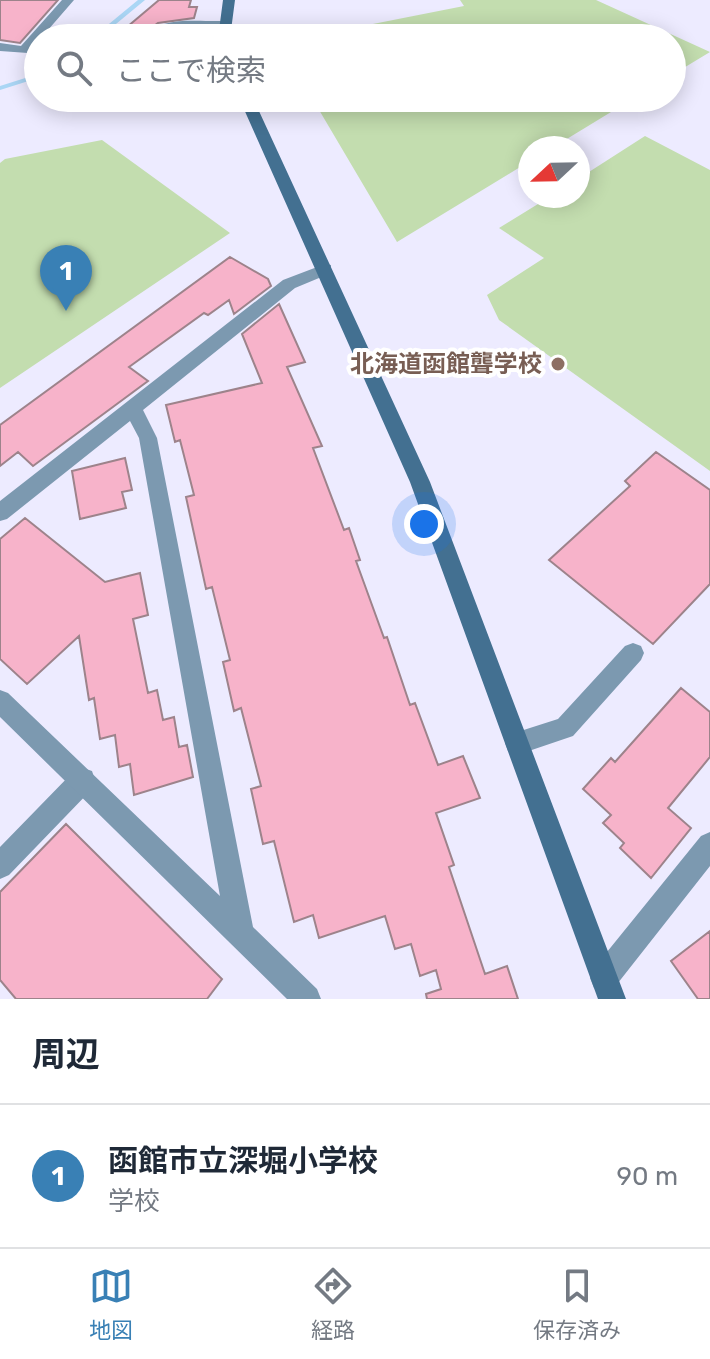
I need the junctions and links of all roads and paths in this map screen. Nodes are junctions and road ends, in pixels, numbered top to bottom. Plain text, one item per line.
1 (68, 0) edge
2 (229, 0) edge
3 (47, 24) edge
4 (225, 24) edge
5 (0, 47) edge
6 (24, 50) edge
7 (252, 112) edge
8 (325, 269) junction
9 (132, 407) junction
10 (0, 513) edge
11 (633, 653) dead end
12 (0, 701) edge
13 (517, 743) junction
14 (83, 780) junction
15 (710, 845) edge
16 (0, 866) edge
17 (241, 937) junction
18 (608, 988) edge
19 (307, 999) edge

1 - 3 street
2 - 4 street
5 - 6 street
7 - 8 street
8 - 9 street
8 - 13 street
9 - 10 street
9 - 17 street
11 - 13 street
12 - 14 street
13 - 18 street
14 - 16 street
14 - 17 street
15 - 18 street
17 - 19 street

